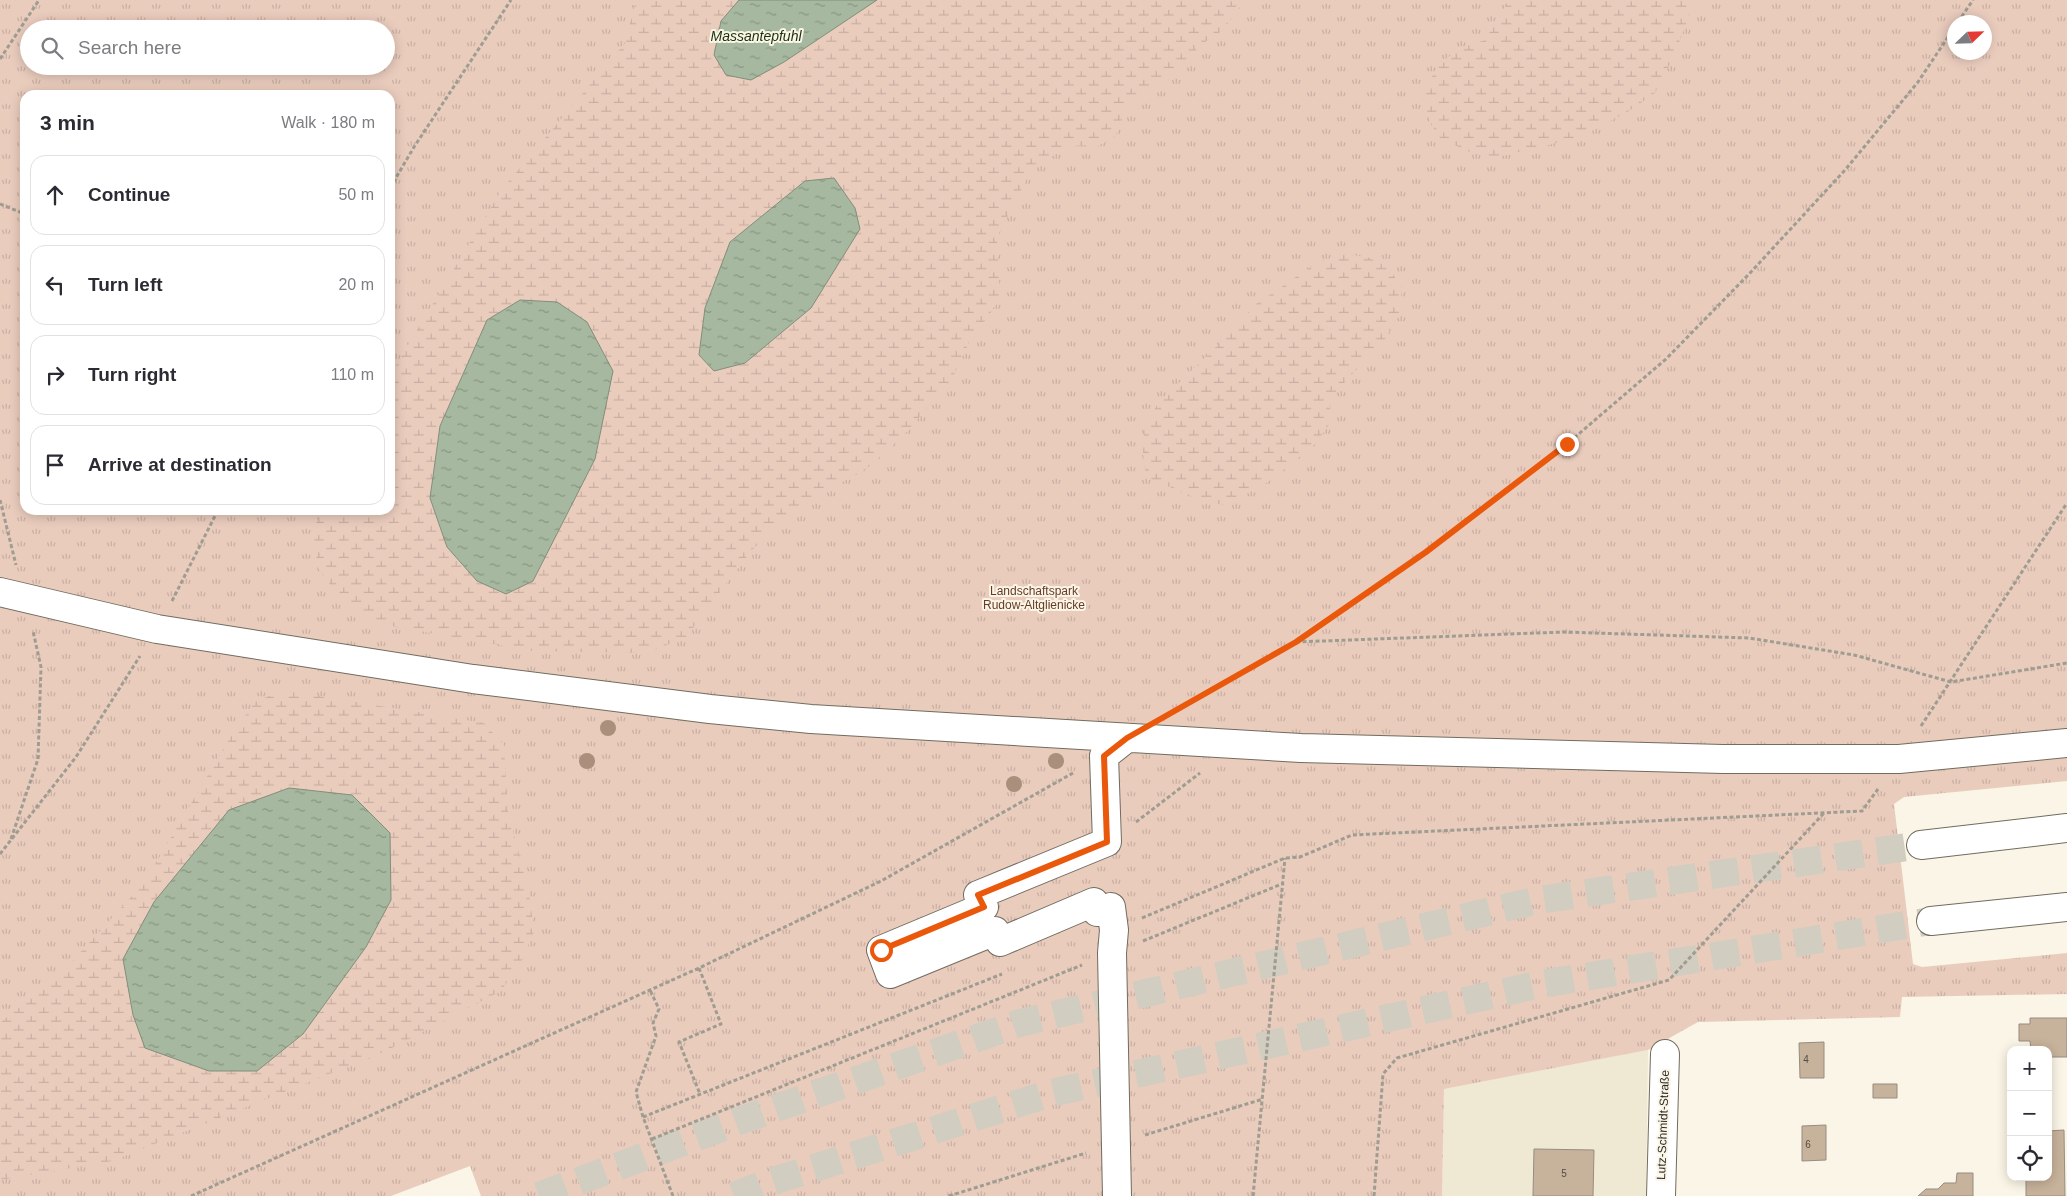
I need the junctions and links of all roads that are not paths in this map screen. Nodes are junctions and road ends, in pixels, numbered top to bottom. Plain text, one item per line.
1 (12, 595) edge
2 (1127, 738) junction
3 (2067, 743) edge
4 (2067, 828) edge
5 (1921, 845) tunnel mouth
6 (2067, 907) edge
7 (1931, 921) tunnel mouth
8 (1665, 1054) dead end
9 (1117, 1196) edge
10 (1661, 1196) edge

1 - 2 main road
2 - 3 main road
2 - 9 main road
4 - 5 main road
6 - 7 main road
8 - 10 main road, Lutz-Schmidt-Straße

